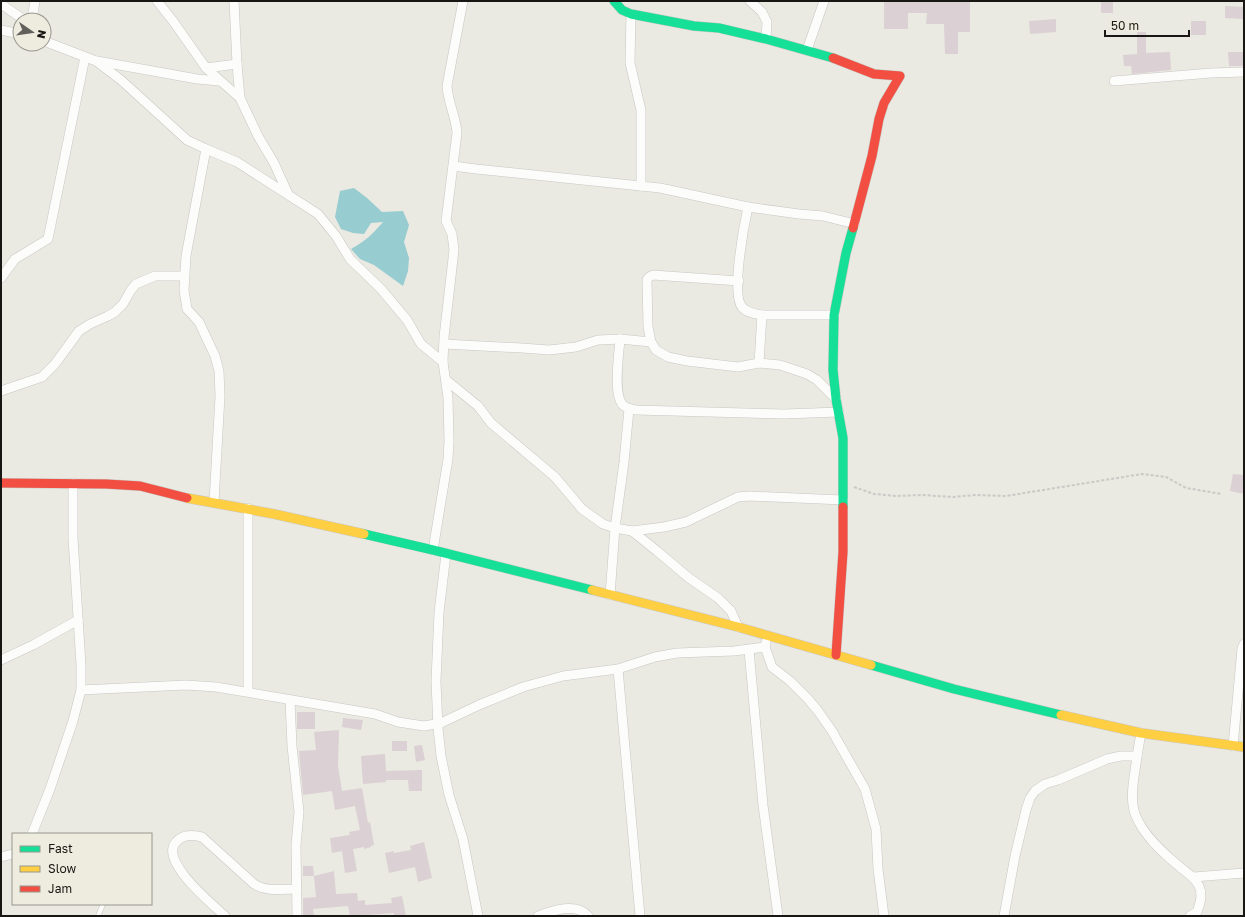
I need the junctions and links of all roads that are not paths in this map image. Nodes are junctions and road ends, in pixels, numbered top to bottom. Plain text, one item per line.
1 (35, 1) edge
2 (157, 1) edge
3 (234, 1) edge
4 (463, 1) edge
5 (750, 1) edge
6 (824, 1) edge
7 (616, 2) edge
8 (1, 4) edge
9 (12, 12) edge
10 (33, 12) edge
11 (631, 14) junction
12 (1, 30) edge
13 (12, 32) edge
14 (766, 39) junction
15 (52, 43) edge
16 (807, 50) junction
17 (85, 57) junction
18 (96, 60) junction
19 (237, 64) junction
20 (206, 68) junction
21 (1244, 72) edge
22 (1114, 80) dead end
23 (219, 81) junction
24 (240, 98) junction
25 (206, 149) junction
26 (453, 166) junction
27 (641, 186) junction
28 (288, 194) junction
29 (748, 207) junction
30 (855, 224) junction
31 (184, 276) junction
32 (1, 278) edge
33 (739, 281) junction
34 (762, 315) junction
35 (834, 315) junction
36 (620, 339) junction
37 (651, 342) junction
38 (444, 344) junction
39 (443, 362) junction
40 (759, 363) junction
41 (446, 380) junction
42 (1, 391) edge
43 (836, 399) junction
44 (629, 409) junction
45 (838, 412) junction
46 (1, 483) edge
47 (73, 483) junction
48 (843, 500) junction
49 (214, 502) junction
50 (248, 508) junction
51 (615, 528) junction
52 (632, 531) junction
53 (433, 550) junction
54 (446, 554) junction
55 (610, 595) junction
56 (78, 620) junction
57 (738, 627) junction
58 (768, 635) junction
59 (1244, 644) edge
60 (765, 647) junction
61 (749, 650) junction
62 (836, 655) junction
63 (1, 660) edge
64 (618, 669) junction
65 (81, 690) junction
66 (248, 691) junction
67 (290, 700) junction
68 (438, 724) junction
69 (1141, 733) junction
70 (1233, 746) junction
71 (1244, 747) edge
72 (1137, 756) junction
73 (32, 833) edge
74 (12, 854) edge
75 (1, 857) edge
76 (1244, 873) edge
77 (1194, 877) junction
78 (297, 889) junction
79 (103, 905) edge
80 (1197, 915) edge
81 (98, 916) edge
82 (225, 916) edge
83 (298, 916) edge
84 (478, 916) edge
85 (538, 916) edge
86 (588, 916) edge
87 (640, 916) edge
88 (778, 916) edge
89 (884, 916) edge
90 (1004, 916) edge

1 - 10 street
2 - 20 street
3 - 19 street
4 - 26 street
5 - 14 street
6 - 16 street
7 - 11 street
8 - 9 street
11 - 14 street
11 - 27 street
12 - 13 street
14 - 16 street
15 - 17 street
16 - 30 street
17 - 18 street
17 - 32 street
18 - 23 street
18 - 25 street
19 - 20 street
19 - 24 street
20 - 23 street
21 - 22 street
23 - 24 street
24 - 28 street
25 - 28 street
25 - 31 street
26 - 27 street
26 - 38 street
27 - 29 street
28 - 39 street
29 - 30 street
29 - 33 street
30 - 35 street
31 - 42 street
31 - 49 street
33 - 34 street
33 - 37 street
34 - 35 street
34 - 40 street
35 - 43 street
36 - 37 street
36 - 38 street
36 - 44 street
37 - 40 street
38 - 39 street
39 - 41 street
40 - 43 street
41 - 51 street
41 - 53 street
43 - 45 street
44 - 45 street
44 - 51 street
45 - 48 street
46 - 47 street
47 - 49 street
47 - 56 street
48 - 52 street
48 - 62 street
49 - 50 street
50 - 53 street
50 - 66 street
51 - 52 street
51 - 55 street
52 - 57 street
53 - 54 street
54 - 55 street
54 - 68 street
55 - 57 street
56 - 63 street
56 - 65 street
57 - 58 street
58 - 60 street
58 - 62 street
59 - 70 street
60 - 61 street
60 - 89 street
61 - 64 street
61 - 88 street
62 - 69 street
64 - 68 street
64 - 87 street
65 - 66 street
65 - 73 street
66 - 67 street
67 - 68 street
67 - 78 street
68 - 84 street
69 - 70 street
69 - 72 street
70 - 71 street
72 - 77 street
72 - 90 street
74 - 75 street
76 - 77 street
77 - 80 street
78 - 82 street
78 - 83 street
79 - 81 lane
85 - 86 street

